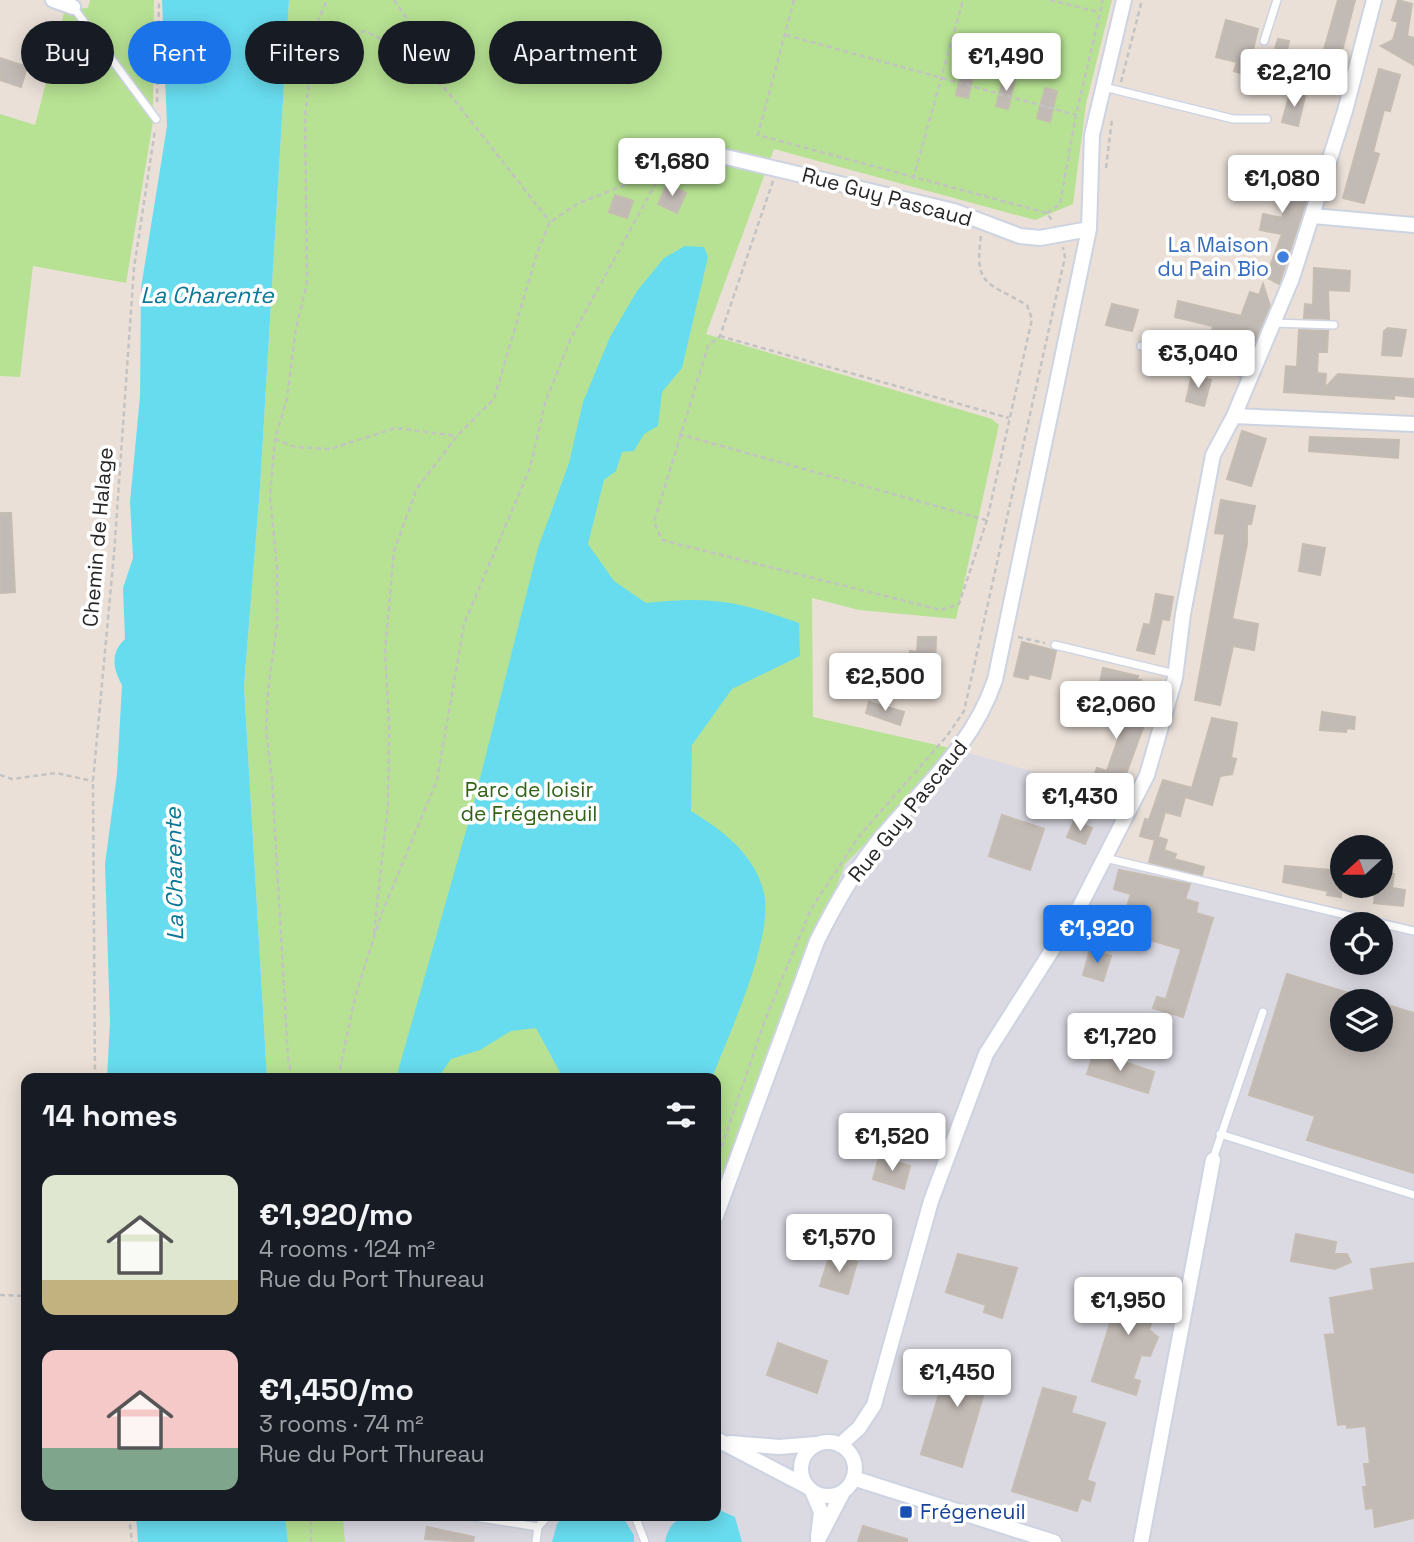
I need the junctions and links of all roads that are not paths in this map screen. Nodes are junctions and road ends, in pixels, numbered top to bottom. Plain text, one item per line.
1 (52, 0) edge
2 (1124, 0) edge
3 (1277, 0) edge
4 (1374, 0) edge
5 (73, 7) joint
6 (1264, 41) dead end
7 (1102, 86) junction
8 (156, 119) road end
9 (1267, 119) dead end
10 (726, 157) dead end
11 (1313, 216) junction
12 (1414, 225) edge
13 (1089, 229) junction
14 (1273, 323) junction
15 (1334, 325) dead end
16 (1141, 346) dead end
17 (1251, 375) junction
18 (1234, 416) junction
19 (1414, 424) edge
20 (1055, 645) road end
21 (1175, 674) junction
22 (1104, 858) junction
23 (1414, 931) edge
24 (1263, 1012) dead end
25 (1220, 1134) junction
26 (1213, 1160) joint
27 (1414, 1195) edge
28 (721, 1203) edge
29 (721, 1441) edge
30 (721, 1442) edge
31 (816, 1444) junction
32 (841, 1445) junction
33 (853, 1478) junction
34 (809, 1489) junction
35 (843, 1492) junction
36 (500, 1521) edge
37 (543, 1521) edge
38 (637, 1521) edge
39 (538, 1527) junction
40 (818, 1541) edge
41 (536, 1542) edge
42 (645, 1542) edge
43 (1054, 1542) edge
44 (1142, 1542) edge

1 - 5 street
2 - 7 street, Rue Guy Pascaud
3 - 6 lane
4 - 11 street
5 - 8 lane
7 - 9 lane
7 - 13 street, Rue Guy Pascaud
10 - 13 street, Rue Guy Pascaud
11 - 12 street
11 - 14 street
13 - 28 street, Rue Guy Pascaud
14 - 15 lane
14 - 17 street
16 - 17 lane
17 - 18 street
18 - 19 street
18 - 21 street
20 - 21 lane
21 - 22 street
22 - 23 lane
22 - 32 street
24 - 25 lane
25 - 26 lane
25 - 27 lane
26 - 44 street
29 - 31 street
30 - 34 street
31 - 32 street
31 - 34 street
32 - 33 street
33 - 35 street
33 - 43 street
34 - 35 street
34 - 40 street
35 - 40 street
36 - 39 lane
37 - 39 lane
38 - 42 lane
39 - 41 lane

